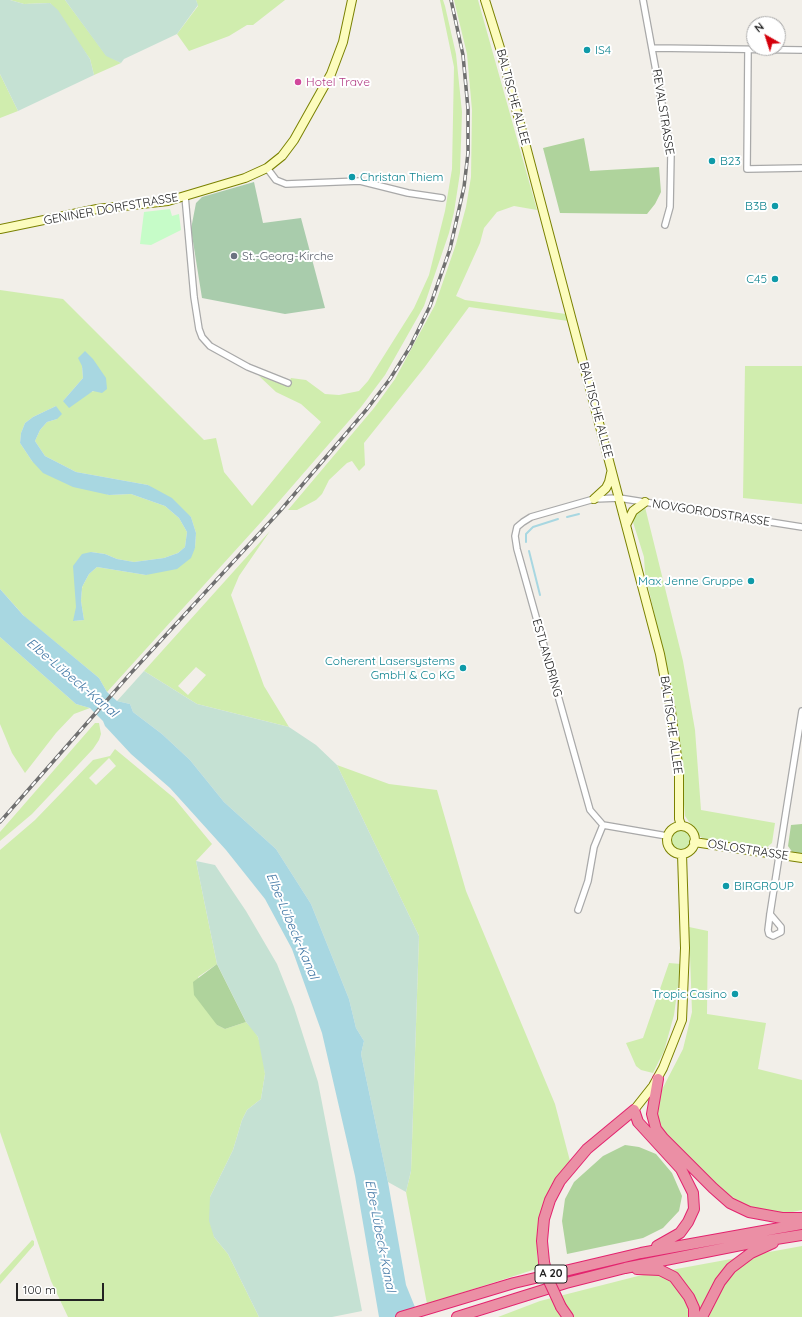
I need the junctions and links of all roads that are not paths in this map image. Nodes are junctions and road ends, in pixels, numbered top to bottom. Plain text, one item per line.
1 (352, 0) edge
2 (485, 0) edge
3 (643, 0) edge
4 (652, 48) junction
5 (746, 50) edge
6 (786, 50) edge
7 (802, 50) edge
8 (748, 56) edge
9 (267, 168) junction
10 (802, 168) edge
11 (185, 196) junction
12 (442, 198) dead end
13 (666, 225) dead end
14 (0, 230) edge
15 (288, 383) dead end
16 (611, 466) junction
17 (619, 498) junction
18 (594, 499) junction
19 (645, 502) junction
20 (626, 525) junction
21 (802, 527) edge
22 (802, 711) edge
23 (603, 825) junction
24 (681, 825) junction
25 (667, 836) junction
26 (694, 842) junction
27 (682, 854) junction
28 (779, 854) junction
29 (802, 858) edge
30 (578, 910) dead end
31 (770, 914) dead end
32 (658, 1079) junction
33 (634, 1110) junction
34 (802, 1218) edge
35 (802, 1224) edge
36 (797, 1235) edge
37 (640, 1253) junction
38 (625, 1268) junction
39 (401, 1317) edge
40 (456, 1317) edge
41 (568, 1317) edge
42 (694, 1317) edge
43 (702, 1317) edge

1 - 9 main road, GENINER DORFSTRASSE
2 - 16 main road, BALTISCHE ALLEE
3 - 4 street, REVALSTRASSE
4 - 5 street
4 - 13 street, REVALSTRASSE
6 - 7 street
8 - 10 street
9 - 11 main road, GENINER DORFSTRASSE
9 - 12 street
11 - 14 main road, GENINER DORFSTRASSE
11 - 15 street
16 - 17 main road, BALTISCHE ALLEE
16 - 18 main road
17 - 18 street, ESTLANDRING
17 - 19 street, NOVGORODSTRASSE
17 - 20 main road, BALTISCHE ALLEE
18 - 23 street, ESTLANDRING
19 - 20 main road
19 - 21 street, NOVGORODSTRASSE
20 - 24 main road, BALTISCHE ALLEE
22 - 28 street
23 - 25 street
23 - 30 street
24 - 25 main road
24 - 26 main road
25 - 27 main road
26 - 27 main road
26 - 28 main road, OSLOSTRASSE
27 - 32 main road
28 - 29 main road, OSLOSTRASSE
28 - 31 street
32 - 33 main road
32 - 34 highway
33 - 37 highway
33 - 41 highway, bridge
35 - 37 highway, A 20
36 - 38 highway, A 20
36 - 43 highway
37 - 39 highway, A 20
38 - 40 highway, A 20
38 - 42 highway

